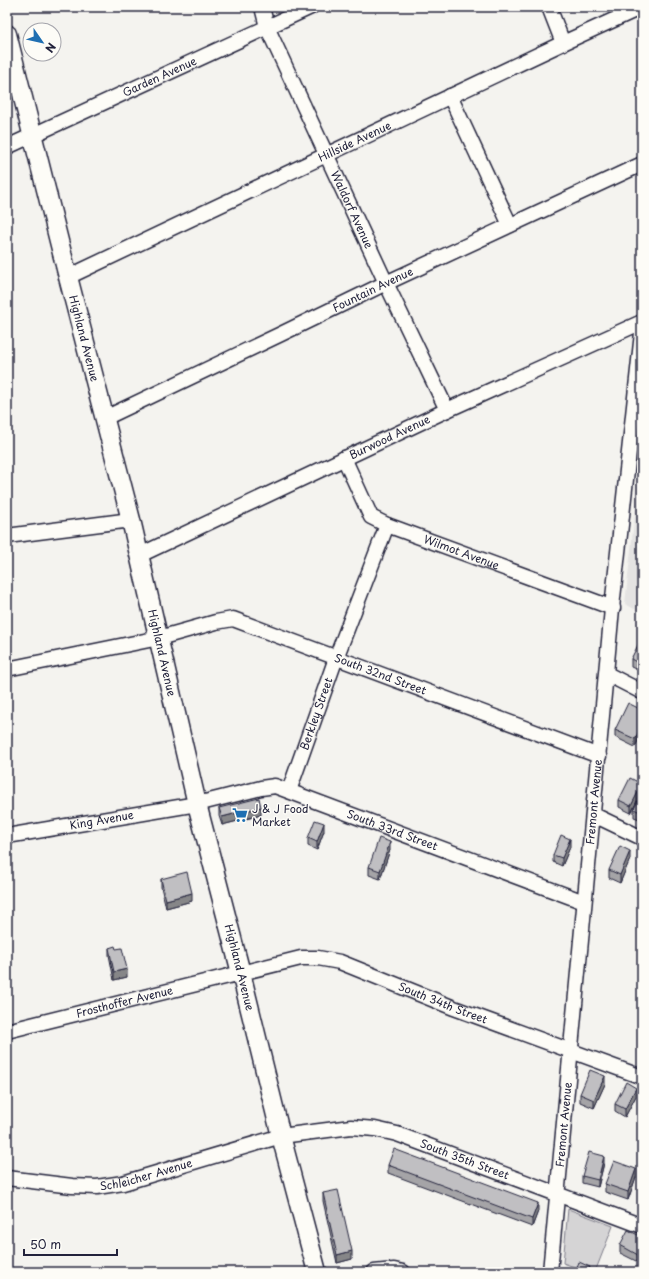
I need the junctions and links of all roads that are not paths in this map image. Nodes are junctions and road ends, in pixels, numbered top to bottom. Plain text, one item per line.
1 (262, 7) edge
2 (311, 7) edge
3 (549, 7) edge
4 (642, 7) edge
5 (267, 27) junction
6 (7, 34) edge
7 (563, 43) junction
8 (450, 96) junction
9 (33, 135) junction
10 (7, 147) edge
11 (326, 155) junction
12 (642, 164) edge
13 (510, 225) junction
14 (68, 277) junction
15 (386, 283) junction
16 (642, 322) edge
17 (642, 333) edge
18 (447, 410) junction
19 (104, 418) junction
20 (344, 458) junction
21 (131, 520) junction
22 (387, 525) junction
23 (7, 536) edge
24 (140, 555) junction
25 (612, 608) junction
26 (159, 638) junction
27 (336, 658) junction
28 (7, 669) edge
29 (607, 674) junction
30 (642, 692) edge
31 (599, 756) junction
32 (289, 791) junction
33 (197, 804) junction
34 (594, 815) junction
35 (7, 836) edge
36 (642, 838) edge
37 (584, 902) junction
38 (241, 973) junction
39 (7, 1031) edge
40 (571, 1051) junction
41 (642, 1077) edge
42 (281, 1136) junction
43 (7, 1178) edge
44 (557, 1194) junction
45 (642, 1226) edge
46 (317, 1272) edge
47 (374, 1272) edge
48 (403, 1272) edge
49 (550, 1272) edge

1 - 5 street, Waldorf Avenue
2 - 5 street, Garden Avenue
3 - 7 street
4 - 7 street, Hillside Avenue
5 - 9 street, Garden Avenue
5 - 11 street, Waldorf Avenue
6 - 9 street, Highland Avenue
7 - 8 street, Hillside Avenue
8 - 11 street, Hillside Avenue
8 - 13 street
9 - 10 street, Garden Avenue
9 - 14 street, Highland Avenue
11 - 14 street, Hillside Avenue
11 - 15 street, Waldorf Avenue
12 - 13 street, Fountain Avenue
13 - 15 street, Fountain Avenue
14 - 19 street, Highland Avenue
15 - 18 street, Waldorf Avenue
15 - 19 street, Fountain Avenue
16 - 18 street, Burwood Avenue
17 - 25 street, Fremont Avenue
18 - 20 street, Burwood Avenue
19 - 21 street, Highland Avenue
20 - 22 street, Wilmot Avenue
20 - 24 street, Burwood Avenue
21 - 23 street
21 - 24 street, Highland Avenue
22 - 25 street, Wilmot Avenue
22 - 27 street, Berkley Street
24 - 26 street, Highland Avenue
25 - 29 street, Fremont Avenue
26 - 27 street, South 32nd Street
26 - 28 street, South 32nd Street
26 - 33 street, Highland Avenue
27 - 31 street, South 32nd Street
27 - 32 street, Berkley Street
29 - 30 street
29 - 31 street, Fremont Avenue
31 - 34 street, Fremont Avenue
32 - 33 street, South 33rd Street
32 - 37 street, South 33rd Street
33 - 35 street, King Avenue
33 - 38 street, Highland Avenue
34 - 36 street
34 - 37 street, Fremont Avenue
37 - 40 street, Fremont Avenue
38 - 39 street, Frosthoffer Avenue
38 - 40 street, South 34th Street
38 - 42 street, Highland Avenue
40 - 41 street, South 34th Street
40 - 44 street, Fremont Avenue
42 - 43 street, Schleicher Avenue
42 - 44 street, South 35th Street
42 - 46 street, Highland Avenue
44 - 45 street, South 35th Street
44 - 49 street, Fremont Avenue
47 - 48 street

